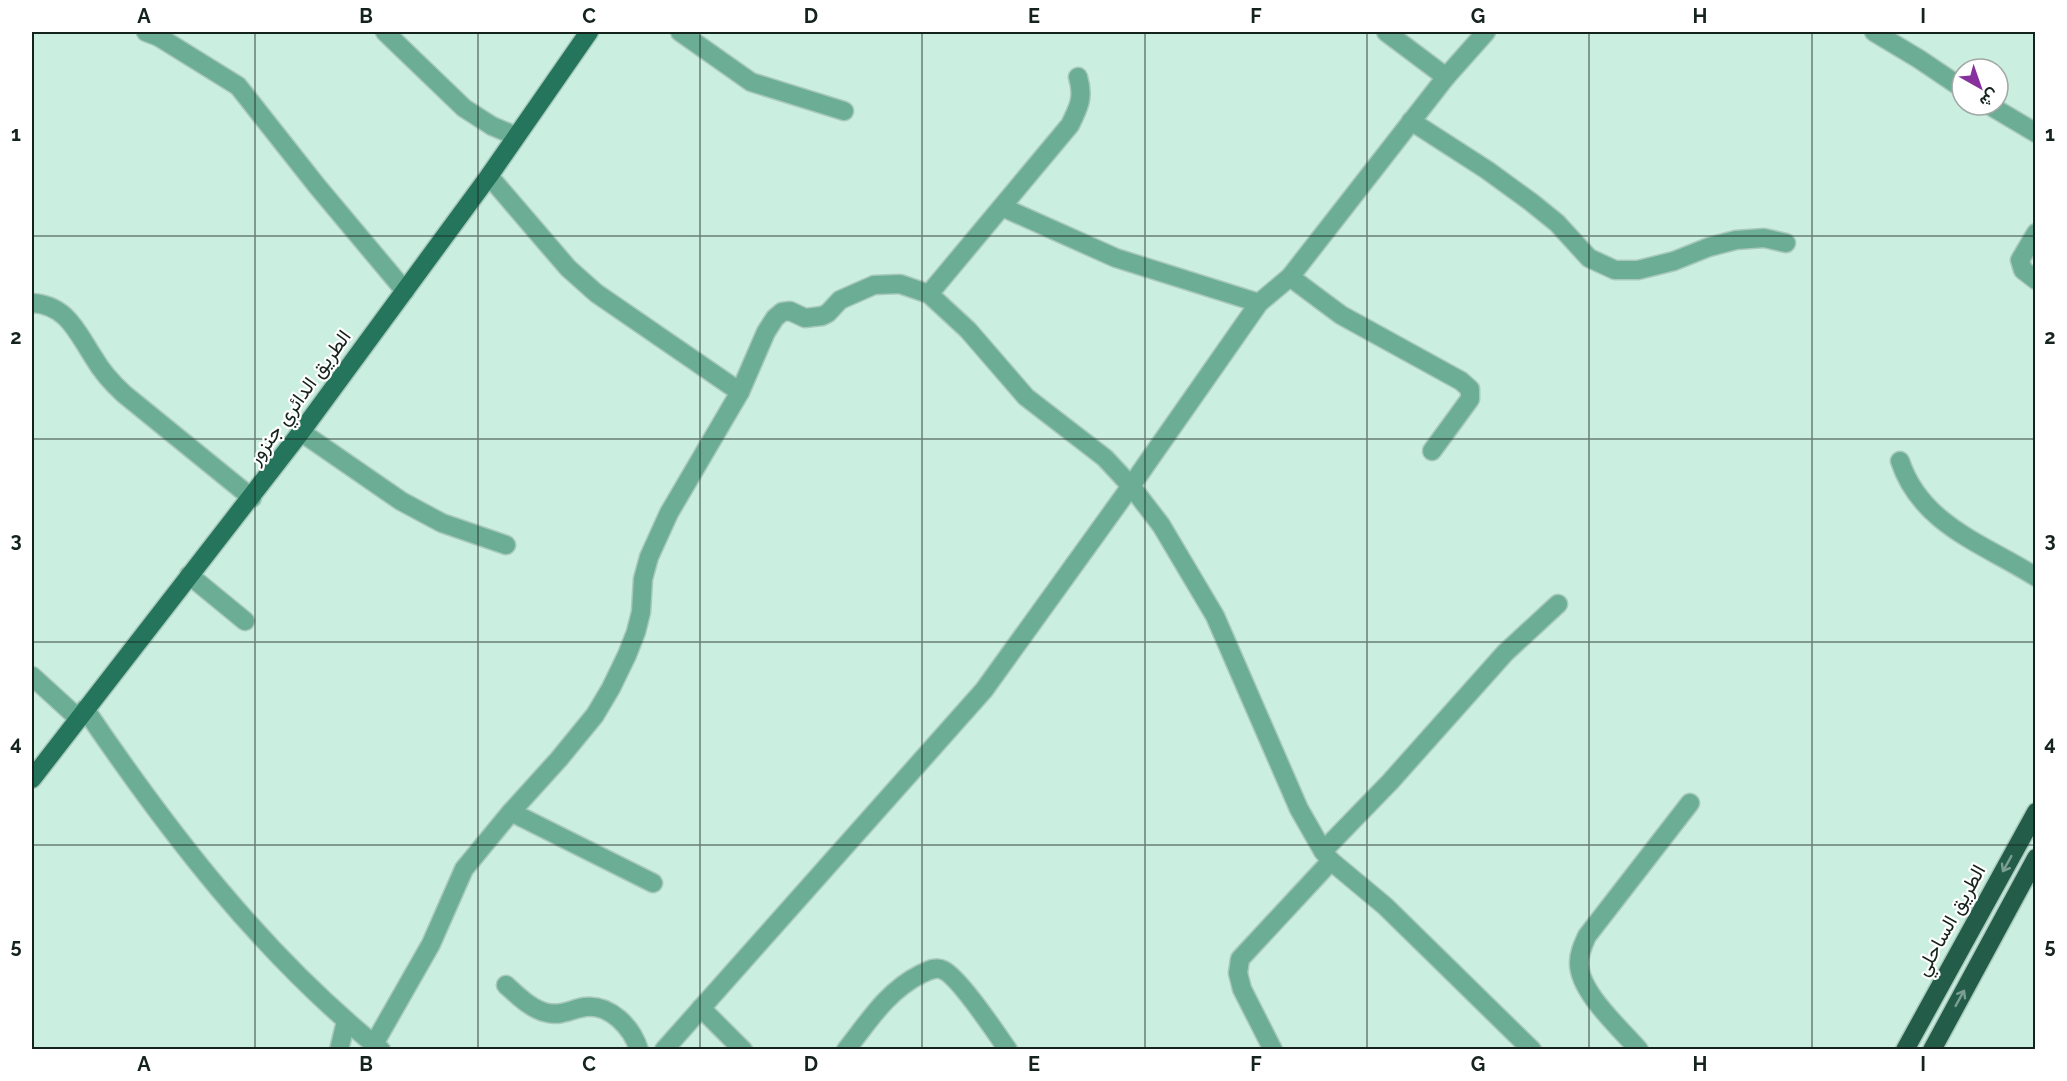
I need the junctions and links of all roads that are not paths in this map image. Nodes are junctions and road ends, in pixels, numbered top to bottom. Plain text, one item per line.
1 (146, 32) edge
2 (385, 32) edge
3 (589, 32) edge
4 (680, 32) edge
5 (1386, 32) edge
6 (1485, 32) edge
7 (1879, 33) edge
8 (1078, 77) dead end
9 (1446, 77) junction
10 (1950, 80) edge
11 (844, 111) dead end
12 (2009, 117) edge
13 (1411, 121) junction
14 (2036, 133) edge
15 (516, 136) junction
16 (489, 176) junction
17 (1002, 207) junction
18 (2036, 233) edge
19 (1786, 243) dead end
20 (1290, 277) junction
21 (2036, 280) edge
22 (405, 291) junction
23 (929, 294) junction
24 (32, 303) edge
25 (1259, 303) junction
26 (740, 392) junction
27 (302, 432) junction
28 (1432, 451) dead end
29 (1900, 460) dead end
30 (1131, 486) junction
31 (252, 498) junction
32 (506, 545) dead end
33 (189, 575) junction
34 (2036, 577) edge
35 (1558, 604) dead end
36 (245, 621) dead end
37 (32, 676) edge
38 (81, 714) junction
39 (32, 779) edge
40 (1690, 803) dead end
41 (511, 812) junction
42 (2036, 812) edge
43 (1327, 856) junction
44 (2036, 858) edge
45 (653, 884) dead end
46 (506, 985) dead end
47 (701, 1008) junction
48 (346, 1021) junction
49 (378, 1047) edge
50 (339, 1050) edge
51 (639, 1050) edge
52 (664, 1050) edge
53 (743, 1050) edge
54 (846, 1050) edge
55 (1008, 1050) edge
56 (1273, 1050) edge
57 (1532, 1050) edge
58 (1639, 1050) edge
59 (1905, 1050) edge
60 (1932, 1050) edge

1 - 22 street
2 - 15 street
3 - 15 main road, الطريق الدائري جنزور
4 - 11 street
5 - 9 street
6 - 9 street
7 - 10 street
8 - 17 street
9 - 13 street
12 - 14 street
13 - 19 street
13 - 20 street
15 - 16 main road, الطريق الدائري جنزور
16 - 22 main road, الطريق الدائري جنزور
16 - 26 street
17 - 23 street
17 - 25 street
18 - 21 street
20 - 25 street
20 - 28 street
22 - 27 main road, الطريق الدائري جنزور
23 - 26 street
23 - 30 street
24 - 31 street
25 - 30 street
26 - 41 street
27 - 31 main road, الطريق الدائري جنزور
27 - 32 street
29 - 34 street
30 - 43 street
30 - 47 street
31 - 33 main road, الطريق الدائري جنزور
33 - 36 street
33 - 38 main road, الطريق الدائري جنزور
35 - 43 street
37 - 38 street
38 - 39 main road, الطريق الدائري جنزور
38 - 48 street
40 - 58 street
41 - 45 street
41 - 49 street
42 -> 59 highway, الطريق الساحلي
43 - 56 street
43 - 57 street
60 -> 44 highway
46 - 51 street
47 - 52 street
47 - 53 street
48 - 49 street
48 - 50 street
54 - 55 street

